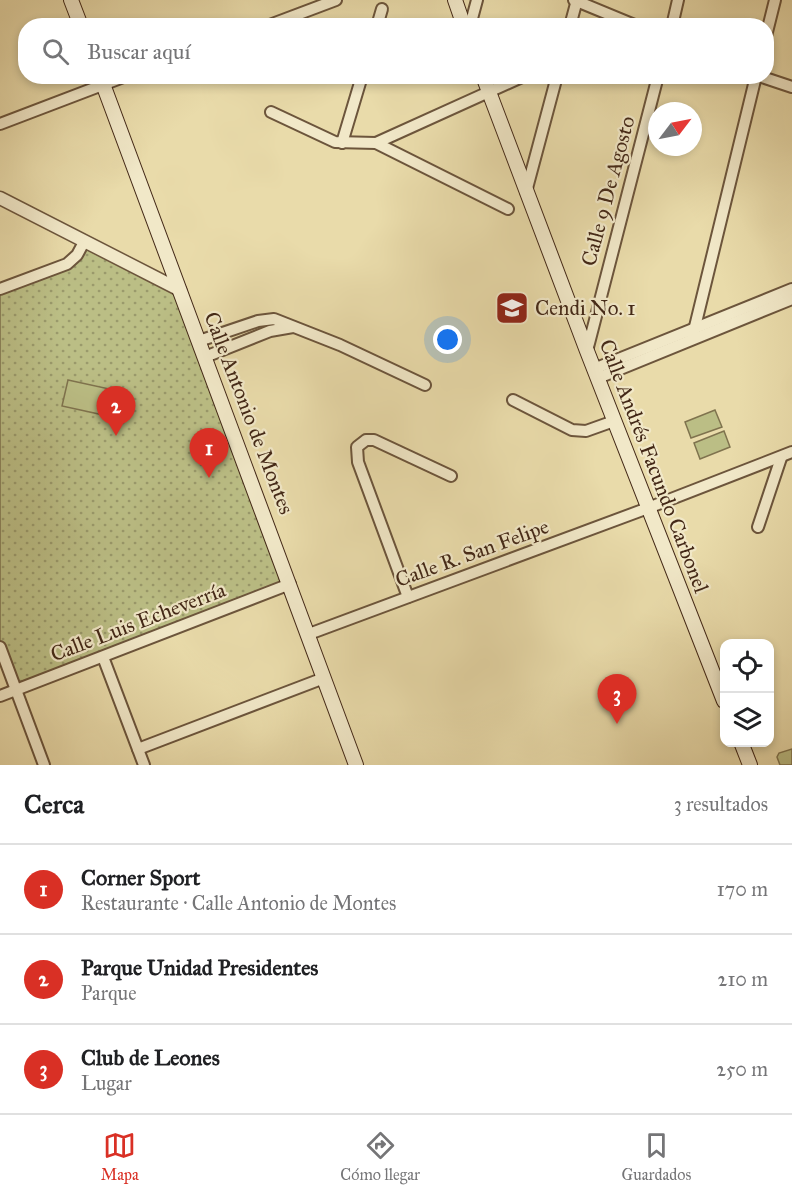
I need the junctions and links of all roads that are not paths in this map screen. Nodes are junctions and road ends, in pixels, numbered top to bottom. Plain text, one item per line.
1 (71, 0) edge
2 (336, 0) edge
3 (455, 0) edge
4 (477, 0) edge
5 (576, 0) edge
6 (678, 0) edge
7 (775, 0) edge
8 (382, 9) dead end
9 (78, 18) edge
10 (288, 18) edge
11 (379, 18) edge
12 (461, 18) edge
13 (472, 18) edge
14 (572, 18) edge
15 (618, 18) edge
16 (674, 18) edge
17 (770, 18) edge
18 (774, 81) edge
19 (95, 84) edge
20 (103, 84) edge
21 (360, 84) edge
22 (486, 84) edge
23 (505, 84) edge
24 (555, 84) edge
25 (656, 84) edge
26 (756, 84) edge
27 (792, 87) edge
28 (489, 91) junction
29 (271, 112) dead end
30 (0, 124) edge
31 (342, 143) junction
32 (376, 143) junction
33 (526, 192) junction
34 (0, 198) edge
35 (508, 209) dead end
36 (84, 242) junction
37 (0, 289) edge
38 (792, 289) edge
39 (180, 290) junction
40 (792, 299) edge
41 (297, 327) junction
42 (695, 327) junction
43 (692, 339) junction
44 (199, 341) junction
45 (587, 351) junction
46 (205, 357) junction
47 (596, 374) junction
48 (425, 385) dead end
49 (513, 400) dead end
50 (614, 421) junction
51 (792, 452) edge
52 (781, 458) junction
53 (451, 476) dead end
54 (648, 508) junction
55 (758, 527) dead end
56 (290, 584) junction
57 (408, 597) junction
58 (309, 634) junction
59 (0, 647) edge
60 (103, 657) junction
61 (324, 678) junction
62 (16, 690) junction
63 (721, 693) edge
64 (0, 696) edge
65 (743, 747) edge
66 (138, 749) junction
67 (44, 765) edge
68 (144, 765) edge
69 (356, 765) edge
70 (750, 765) edge

1 - 9 main road
2 - 10 street
3 - 12 main road
4 - 13 street
5 - 14 street
5 - 15 street
6 - 16 street
7 - 17 street
8 - 11 street
18 - 27 street
19 - 30 street
20 - 39 main road, Calle Antonio de Montes
21 - 31 street
22 - 28 main road, Calle Andrés Facundo Carbonel
23 - 28 street
24 - 33 street
25 - 45 street, Calle 9 De Agosto
26 - 42 street
28 - 32 street
28 - 33 main road, Calle Andrés Facundo Carbonel
29 - 31 street
31 - 32 street
32 - 35 street
33 - 45 main road, Calle Andrés Facundo Carbonel
34 - 36 street
36 - 37 street
36 - 39 street
38 - 42 street
39 - 44 main road, Calle Antonio de Montes
40 - 43 street
41 - 44 street
41 - 46 street
41 - 48 street
42 - 43 street
42 - 47 street
43 - 47 street
44 - 46 main road, Calle Antonio de Montes
45 - 47 main road, Calle Andrés Facundo Carbonel
46 - 56 main road, Calle Antonio de Montes
47 - 50 main road, Calle Andrés Facundo Carbonel
49 - 50 street
50 - 54 main road, Calle Andrés Facundo Carbonel
51 - 52 street, Calle R. San Felipe
52 - 54 street, Calle R. San Felipe
52 - 55 street
53 - 57 street
54 - 57 street, Calle R. San Felipe
54 - 63 main road, Calle Andrés Facundo Carbonel
56 - 58 main road, Calle Antonio de Montes
56 - 60 street, Calle Luis Echeverría
57 - 58 street, Calle R. San Felipe
58 - 61 main road, Calle Antonio de Montes
59 - 62 street
60 - 62 street, Calle Luis Echeverría
60 - 66 street
61 - 66 street
61 - 69 main road, Calle Antonio de Montes
62 - 64 street, Calle Luis Echeverría
62 - 67 street
65 - 70 main road
66 - 68 street

